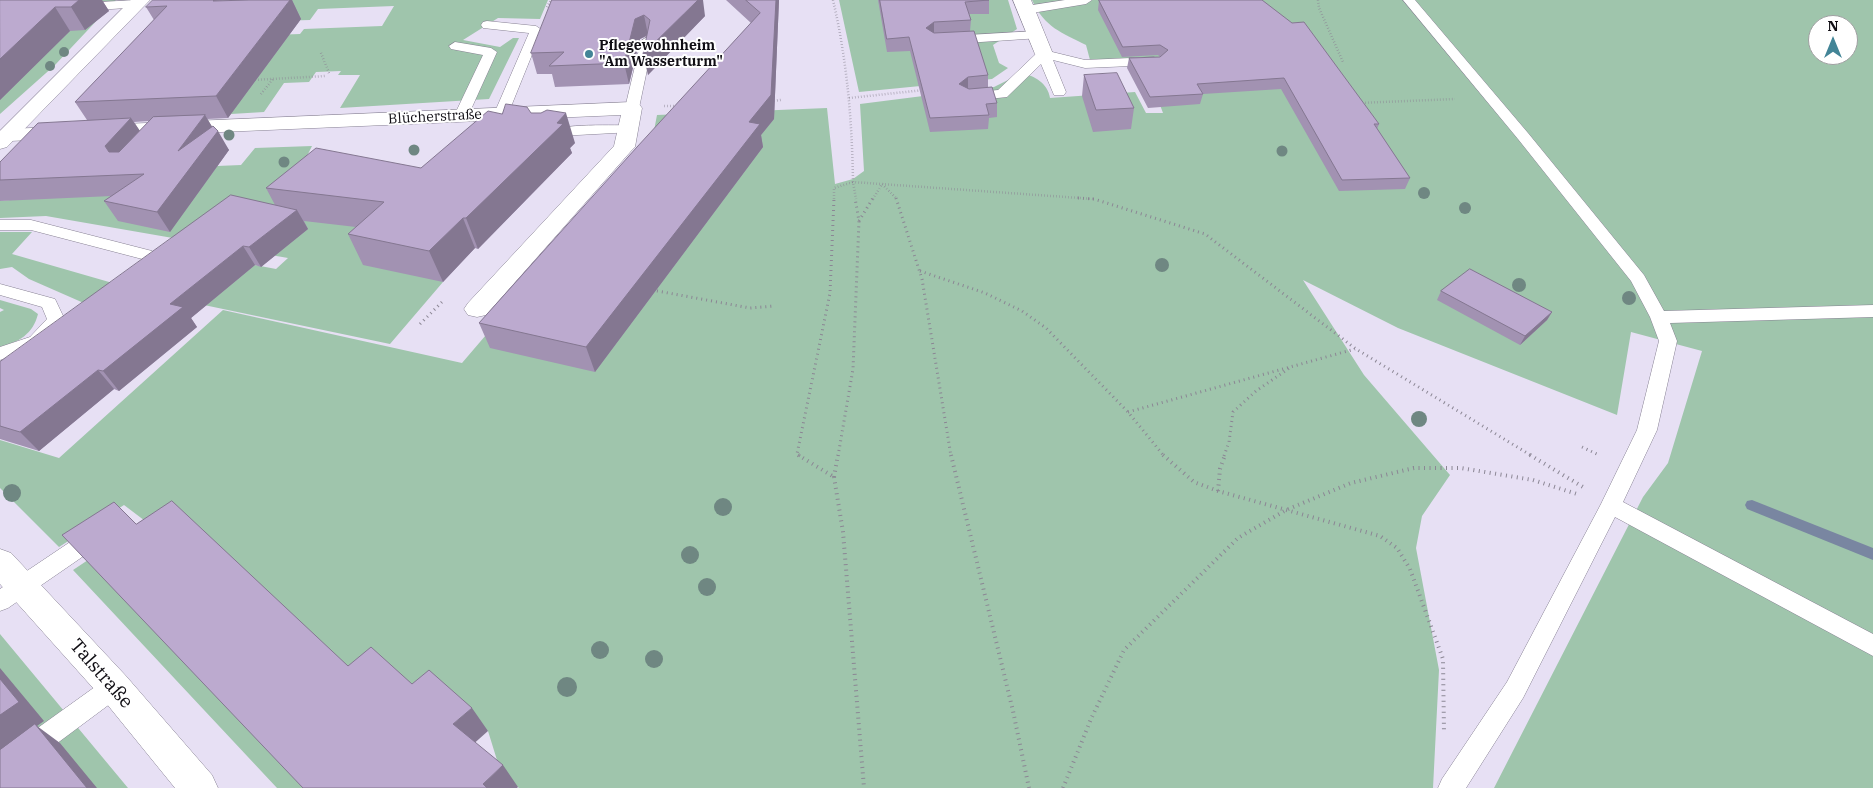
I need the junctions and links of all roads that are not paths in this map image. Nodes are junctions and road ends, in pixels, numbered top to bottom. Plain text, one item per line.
1 (1086, 0) edge
2 (1409, 0) edge
3 (139, 2) edge
4 (1024, 5) edge
5 (71, 8) edge
6 (486, 25) dead end
7 (1036, 35) junction
8 (647, 41) edge
9 (934, 41) edge
10 (455, 46) dead end
11 (1044, 54) junction
12 (1158, 60) edge
13 (1086, 76) edge
14 (1059, 92) dead end
15 (968, 98) edge
16 (501, 114) junction
17 (462, 116) junction
18 (630, 118) junction
19 (545, 138) edge
20 (4, 139) edge
21 (0, 224) edge
22 (146, 255) edge
23 (0, 289) edge
24 (477, 309) dead end
25 (1873, 311) edge
26 (1659, 317) junction
27 (0, 354) edge
28 (1611, 505) junction
29 (109, 527) edge
30 (0, 562) edge
31 (12, 593) edge
32 (1873, 646) edge
33 (114, 688) junction
34 (0, 770) edge
35 (188, 785) edge
36 (1451, 788) edge

1 - 4 lane
2 - 26 lane
3 - 5 lane
3 - 20 street, Blücherstraße
4 - 7 street
6 - 16 lane
7 - 9 lane
7 - 11 street
8 - 18 lane
10 - 17 lane
11 - 12 lane
11 - 13 lane
11 - 14 lane
11 - 15 lane
16 - 17 street, Blücherstraße
16 - 18 street, Blücherstraße
17 - 20 street, Blücherstraße
18 - 19 lane
18 - 24 street
21 - 22 lane
23 - 27 lane
25 - 26 lane
26 - 28 lane
28 - 32 lane
28 - 36 lane
29 - 31 lane
30 - 31 street, Talstraße
31 - 33 street, Talstraße
33 - 34 lane
33 - 35 street, Talstraße

